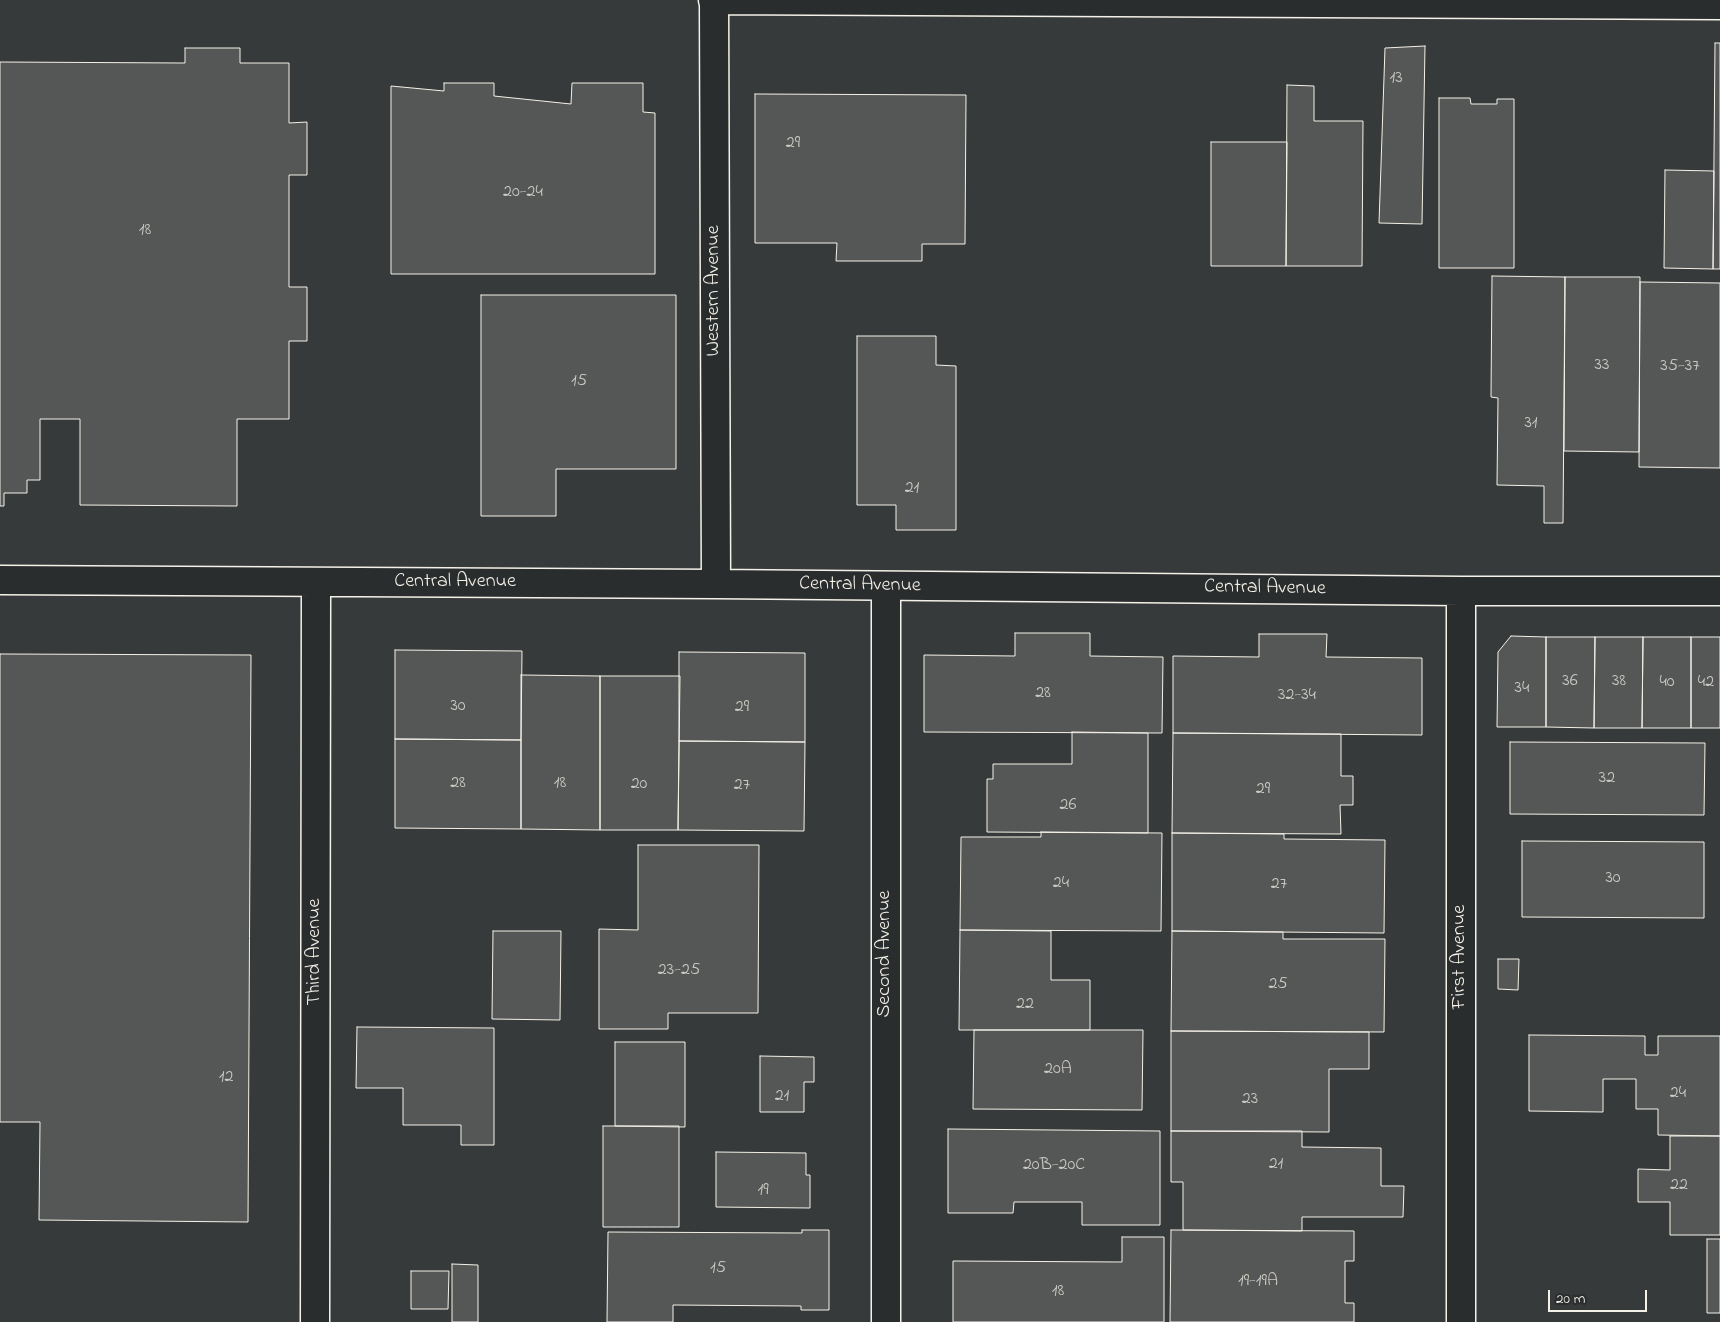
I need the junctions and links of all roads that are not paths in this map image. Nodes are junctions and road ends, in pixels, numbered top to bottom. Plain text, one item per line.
1 (714, 0) edge
2 (1225, 2) edge
3 (1632, 3) edge
4 (1720, 5) edge
5 (0, 580) edge
6 (316, 582) junction
7 (716, 584) junction
8 (886, 586) junction
9 (1461, 591) junction
10 (1720, 591) edge
11 (315, 1322) edge
12 (886, 1322) edge
13 (1461, 1322) edge

1 - 2 street
1 - 7 street, Western Avenue
2 - 3 street
3 - 4 street
5 - 6 street, Central Avenue
6 - 7 street, Central Avenue
6 - 11 street, Third Avenue
7 - 8 street, Central Avenue
8 - 9 street, Central Avenue
8 - 12 street, Second Avenue
9 - 10 street, Central Avenue
9 - 13 street, First Avenue

